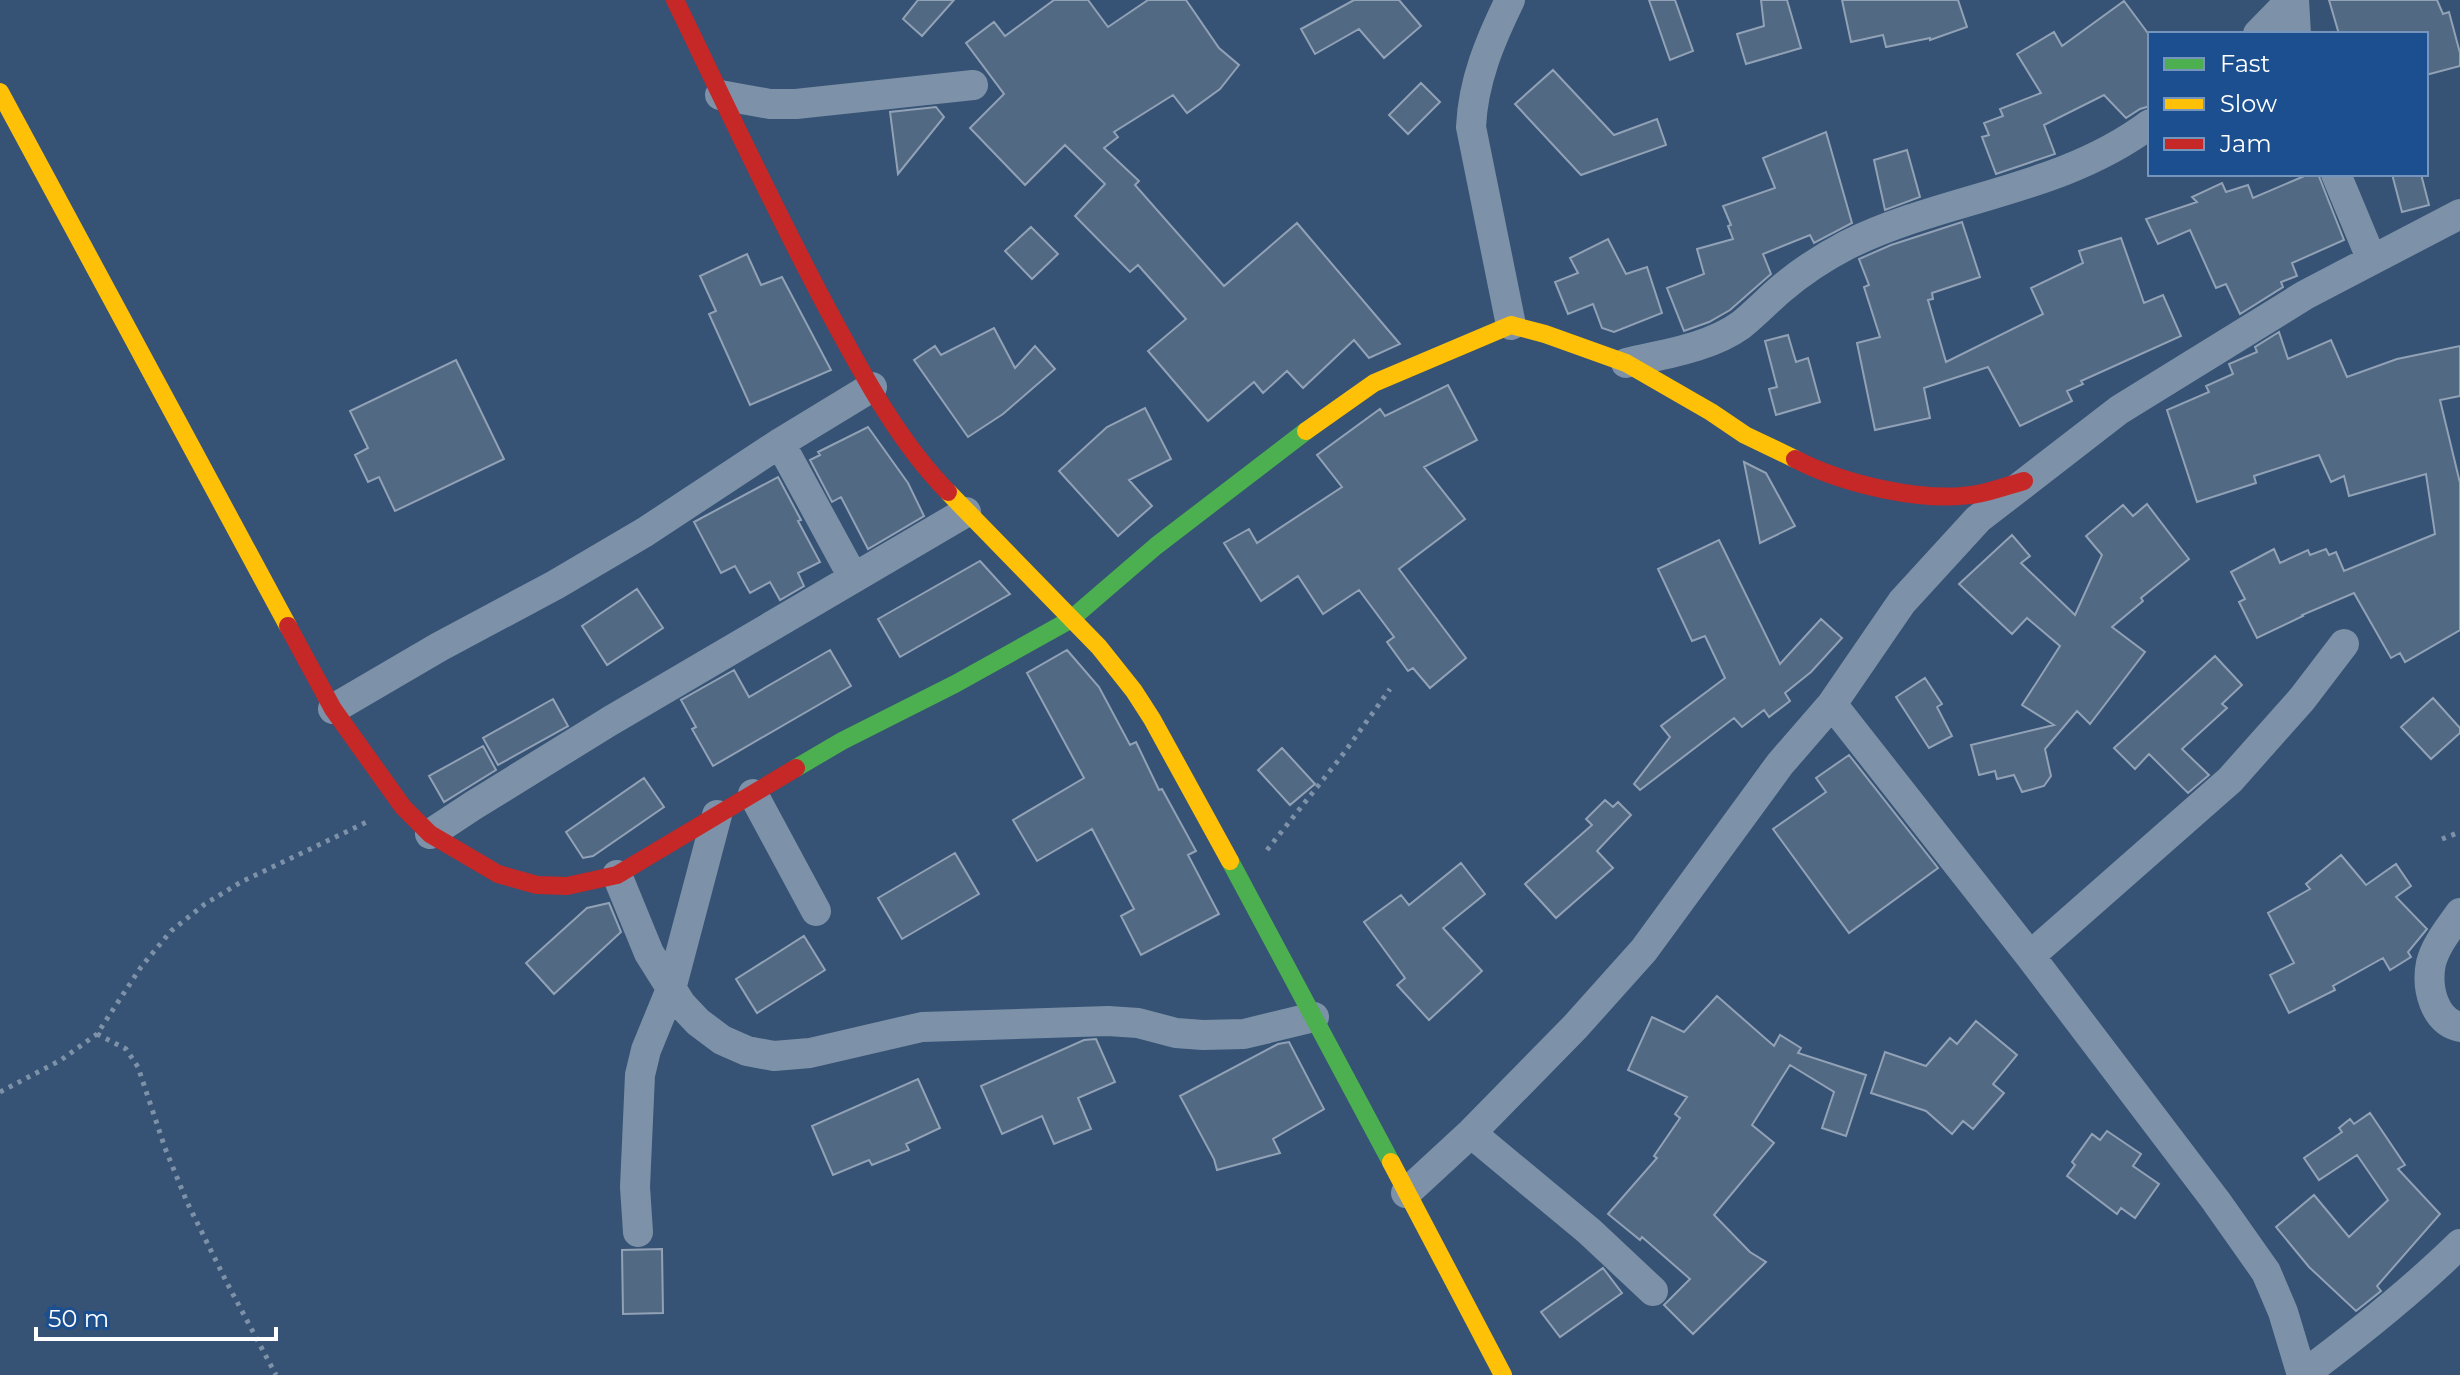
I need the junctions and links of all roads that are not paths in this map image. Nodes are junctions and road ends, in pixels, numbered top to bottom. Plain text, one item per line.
1 (675, 0) edge
2 (1510, 0) edge
3 (2292, 0) edge
4 (2260, 32) edge
5 (2296, 32) edge
6 (973, 85) dead end
7 (0, 92) edge
8 (720, 95) junction
9 (2148, 125) edge
10 (2337, 176) edge
11 (2460, 214) edge
12 (2371, 258) junction
13 (1511, 325) junction
14 (1626, 363) junction
15 (872, 387) junction
16 (780, 443) junction
17 (2024, 481) junction
18 (966, 512) junction
19 (853, 577) junction
20 (1070, 620) junction
21 (2344, 644) dead end
22 (1832, 704) junction
23 (333, 709) junction
24 (753, 794) junction
25 (717, 815) junction
26 (430, 834) junction
27 (617, 875) junction
28 (816, 911) dead end
29 (2460, 913) edge
30 (2030, 956) junction
31 (671, 989) junction
32 (1314, 1017) junction
33 (2460, 1027) edge
34 (1471, 1133) junction
35 (1406, 1193) junction
36 (638, 1232) dead end
37 (2460, 1244) edge
38 (1653, 1291) dead end
39 (1503, 1375) edge
40 (2302, 1375) edge

1 - 8 street
2 - 13 street
3 - 4 street
3 - 5 street
6 - 8 street
7 - 23 street
8 - 15 street
9 - 14 street
10 - 12 street
11 - 12 street
12 - 17 street
13 - 14 street
13 - 20 street
14 - 17 street
15 - 16 street
15 - 18 street
16 - 19 street
16 - 23 street
17 - 22 street
18 - 19 street
18 - 20 street
19 - 26 street
20 - 24 street
20 - 32 street
21 - 30 street
22 - 30 street
22 - 34 street
23 - 26 street
24 - 25 street
24 - 28 street
25 - 27 street
25 - 31 street
26 - 27 street
27 - 31 street
29 - 33 street
30 - 40 street
31 - 32 street
31 - 36 street
32 - 35 street
34 - 35 street
34 - 38 street
35 - 39 street
37 - 40 street

